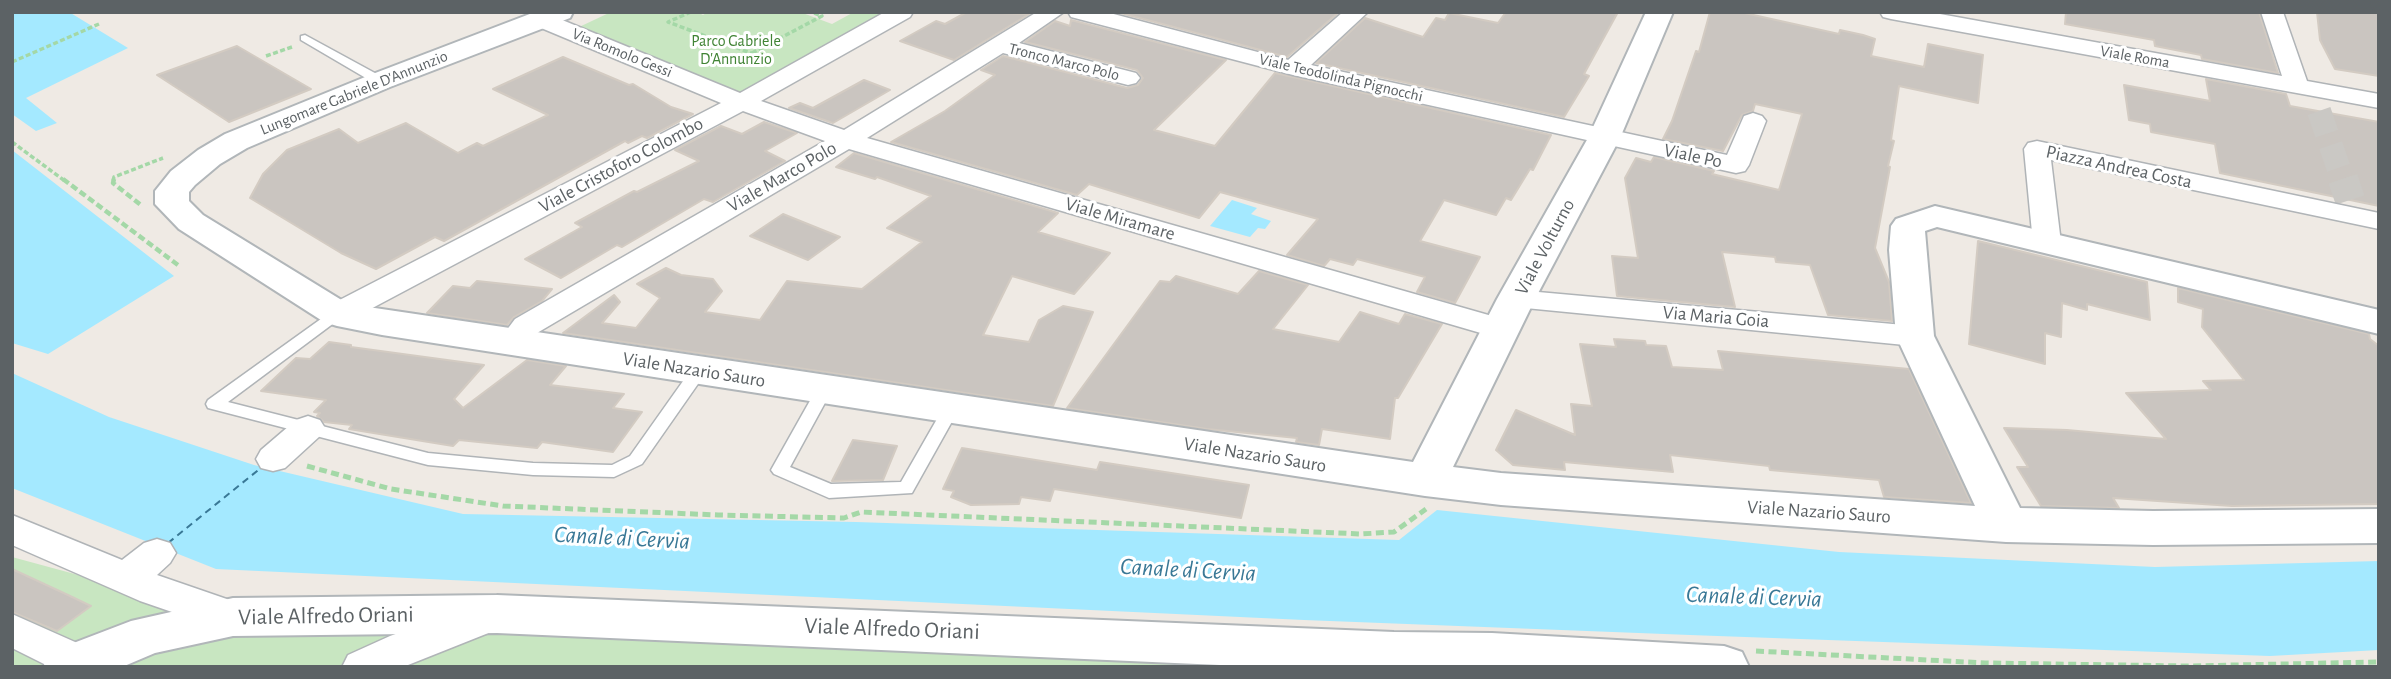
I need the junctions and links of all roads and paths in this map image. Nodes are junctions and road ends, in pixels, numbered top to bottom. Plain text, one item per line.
1 (691, 12) edge
2 (811, 12) edge
3 (902, 12) edge
4 (1053, 12) edge
5 (1079, 12) edge
6 (1357, 12) edge
7 (1660, 12) edge
8 (1891, 12) edge
9 (2272, 12) edge
10 (551, 16) edge
11 (99, 24) dead end
12 (305, 38) dead end
13 (999, 45) junction
14 (751, 53) junction
15 (12, 62) edge
16 (1293, 68) junction
17 (798, 71) junction
18 (1128, 78) dead end
19 (380, 80) junction
20 (2310, 96) junction
21 (2379, 101) edge
22 (741, 102) junction
23 (1753, 121) dead end
24 (1604, 138) junction
25 (846, 140) junction
26 (12, 142) edge
27 (172, 204) joint
28 (2379, 221) edge
29 (2047, 243) junction
30 (177, 265) dead end
31 (337, 314) junction
32 (1509, 314) junction
33 (2379, 321) edge
34 (1914, 336) junction
35 (513, 343) junction
36 (699, 371) junction
37 (824, 390) junction
38 (951, 409) junction
39 (308, 428) junction
40 (275, 457) joint
41 (1415, 487) junction
42 (2006, 525) junction
43 (2379, 526) edge
44 (12, 530) edge
45 (157, 553) dead end
46 (126, 578) junction
47 (497, 614) junction
48 (233, 617) junction
49 (12, 630) edge
50 (1311, 657) edge
51 (1735, 659) edge
52 (2379, 662) edge
53 (73, 664) edge
54 (362, 667) edge

1 - 14 path
2 - 14 path
3 - 17 street, Viale Cristoforo Colombo
4 - 13 street, Viale Marco Polo
5 - 16 street, Viale Teodolinda Pignocchi
6 - 16 street
7 - 24 street, Viale Volturno
8 - 20 street, Viale Roma
9 - 20 street
10 - 19 street, Lungomare Gabriele D'Annunzio
10 - 22 street, Via Romolo Gessi
11 - 15 path
12 - 19 lane
13 - 18 street, Tronco Marco Polo
13 - 25 street, Viale Marco Polo
14 - 17 path
16 - 24 street, Viale Teodolinda Pignocchi
17 - 22 street, Viale Cristoforo Colombo
19 - 27 street, Lungomare Gabriele D'Annunzio
20 - 21 street, Viale Roma
22 - 25 street, Viale Miramare
22 - 31 street, Viale Cristoforo Colombo
23 - 24 street, Viale Po
24 - 32 street, Viale Volturno
25 - 32 street, Viale Miramare
25 - 35 street, Viale Marco Polo
26 - 30 path
27 - 31 street, Viale Nazario Sauro
28 - 29 street, Piazza Andrea Costa
29 - 33 street
29 - 34 street
31 - 35 street, Viale Nazario Sauro
31 - 39 lane
32 - 34 street, Via Maria Goia
32 - 41 street, Viale Volturno
34 - 42 street
35 - 36 street, Viale Nazario Sauro
36 - 37 street, Viale Nazario Sauro
36 - 39 lane
37 - 38 street, Viale Nazario Sauro
37 - 38 lane
38 - 41 street, Viale Nazario Sauro
39 - 40 street
40 - 41 path
41 - 42 street, Viale Nazario Sauro
42 - 43 street, Viale Nazario Sauro
44 - 46 street
45 - 46 street
46 - 48 street
47 - 48 street, Viale Alfredo Oriani
47 - 50 street, Viale Alfredo Oriani
47 - 54 street
48 - 53 street, Viale Alfredo Oriani
49 - 53 street
50 - 51 street, Viale Alfredo Oriani
51 - 52 path

